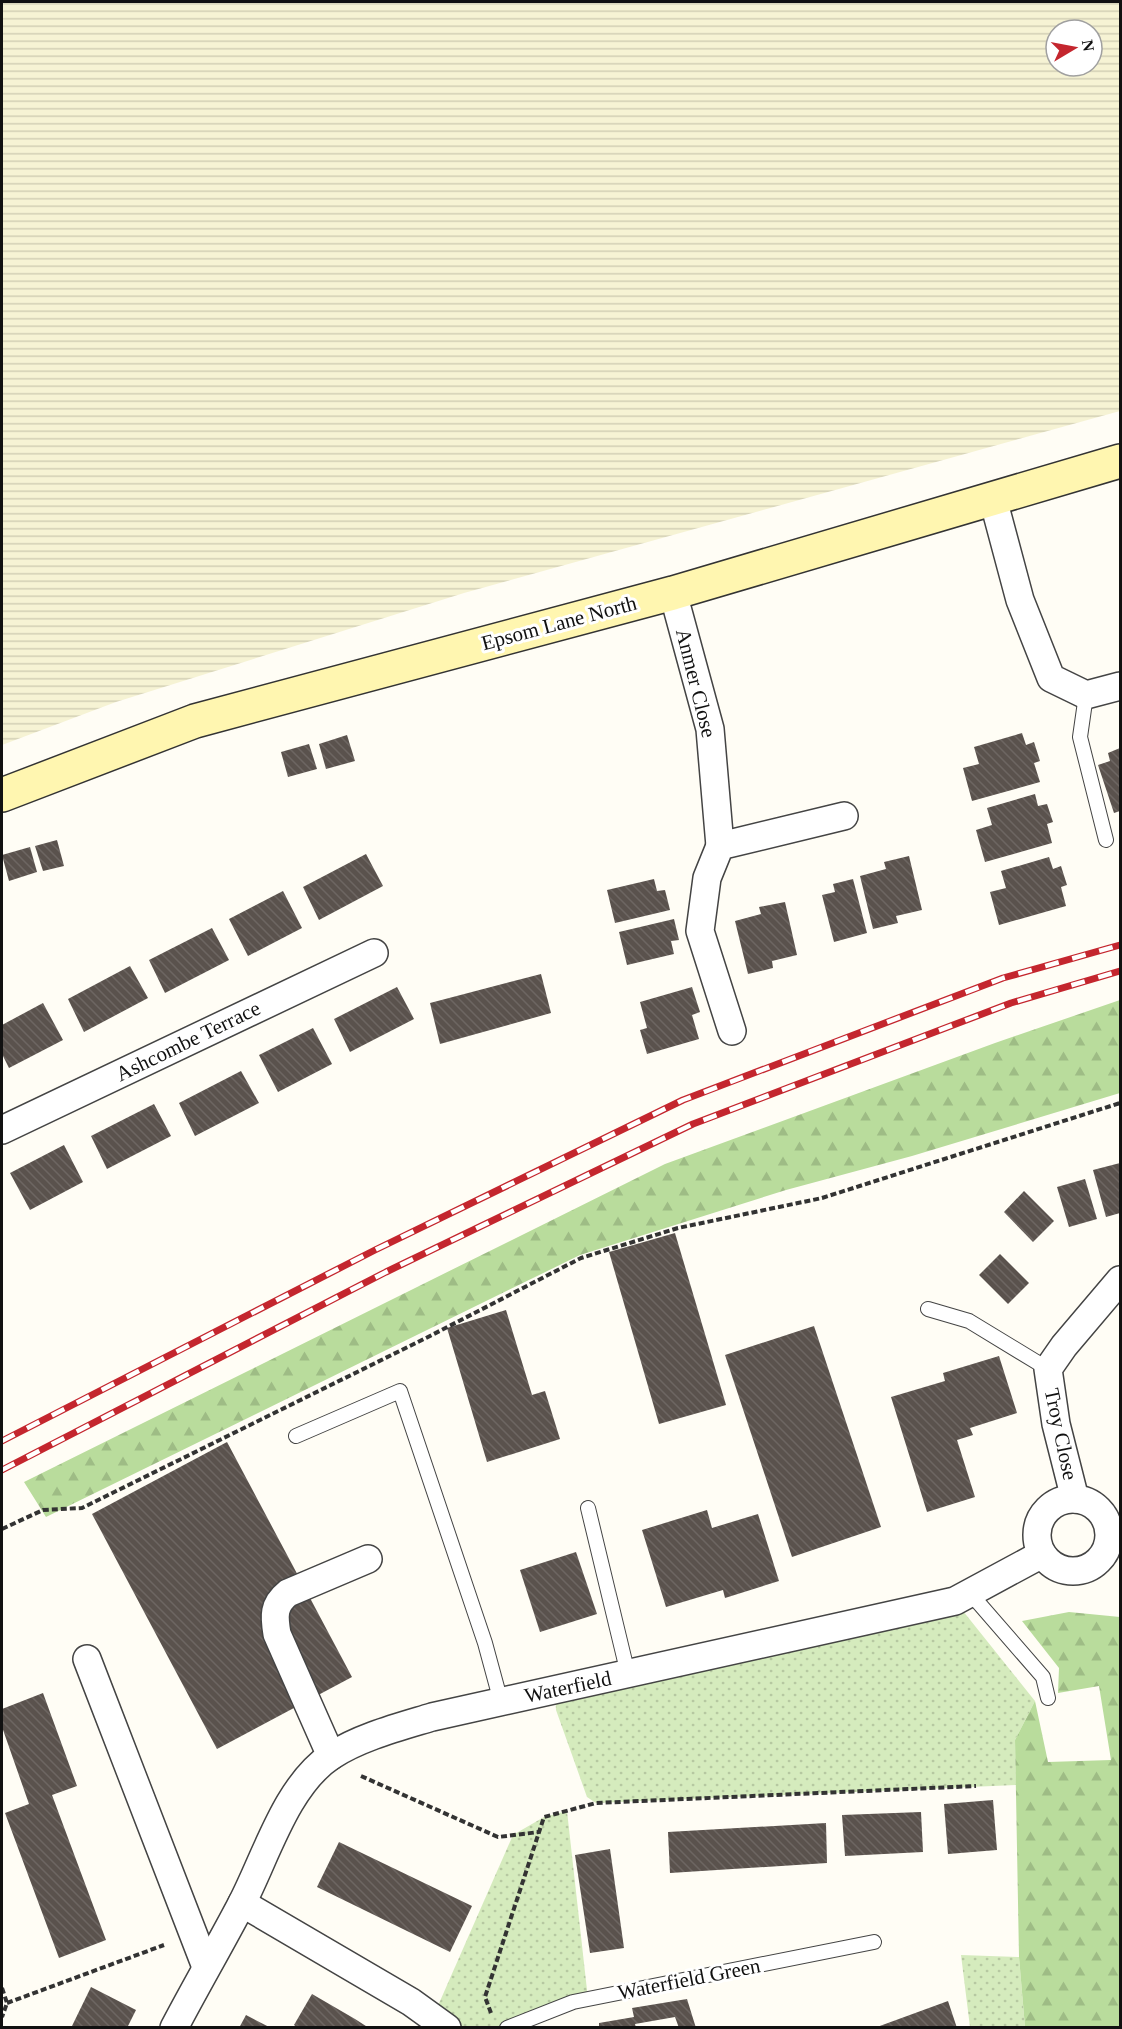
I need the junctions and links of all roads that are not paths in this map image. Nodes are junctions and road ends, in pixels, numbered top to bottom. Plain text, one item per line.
1 (1120, 461) edge
2 (993, 499) junction
3 (673, 593) junction
4 (1120, 687) edge
5 (1086, 695) junction
6 (2, 795) edge
7 (844, 816) dead end
8 (1106, 840) dead end
9 (720, 846) junction
10 (374, 952) dead end
11 (732, 1031) dead end
12 (2, 1131) edge
13 (1120, 1280) edge
14 (927, 1309) dead end
15 (1048, 1370) junction
16 (296, 1436) dead end
17 (1075, 1499) junction
18 (588, 1508) dead end
19 (1041, 1554) junction
20 (368, 1559) dead end
21 (1112, 1561) edge
22 (970, 1593) junction
23 (87, 1659) dead end
24 (628, 1674) junction
25 (1048, 1698) dead end
26 (501, 1702) junction
27 (331, 1756) junction
28 (242, 1903) junction
29 (874, 1941) dead end
30 (206, 1967) junction
31 (174, 2028) edge
32 (447, 2028) edge
33 (507, 2028) edge

1 - 2 main road, Epsom Lane North
2 - 3 main road, Epsom Lane North
2 - 5 street
3 - 6 main road, Epsom Lane North
3 - 9 street, Anmer Close
4 - 5 street
5 - 8 lane
7 - 9 street
9 - 11 street, Anmer Close
10 - 12 street, Ashcombe Terrace
13 - 15 street
14 - 15 lane
15 - 17 street, Troy Close
16 - 26 lane
17 - 19 street
17 - 21 street
18 - 24 lane
19 - 21 street
19 - 22 street, Waterfield
20 - 27 street
22 - 24 street, Waterfield
22 - 25 lane
23 - 30 street
24 - 26 street, Waterfield
26 - 27 street, Waterfield
27 - 28 street, Waterfield
28 - 30 street, Waterfield
28 - 32 street
29 - 33 lane, Waterfield Green
30 - 31 street, Waterfield

